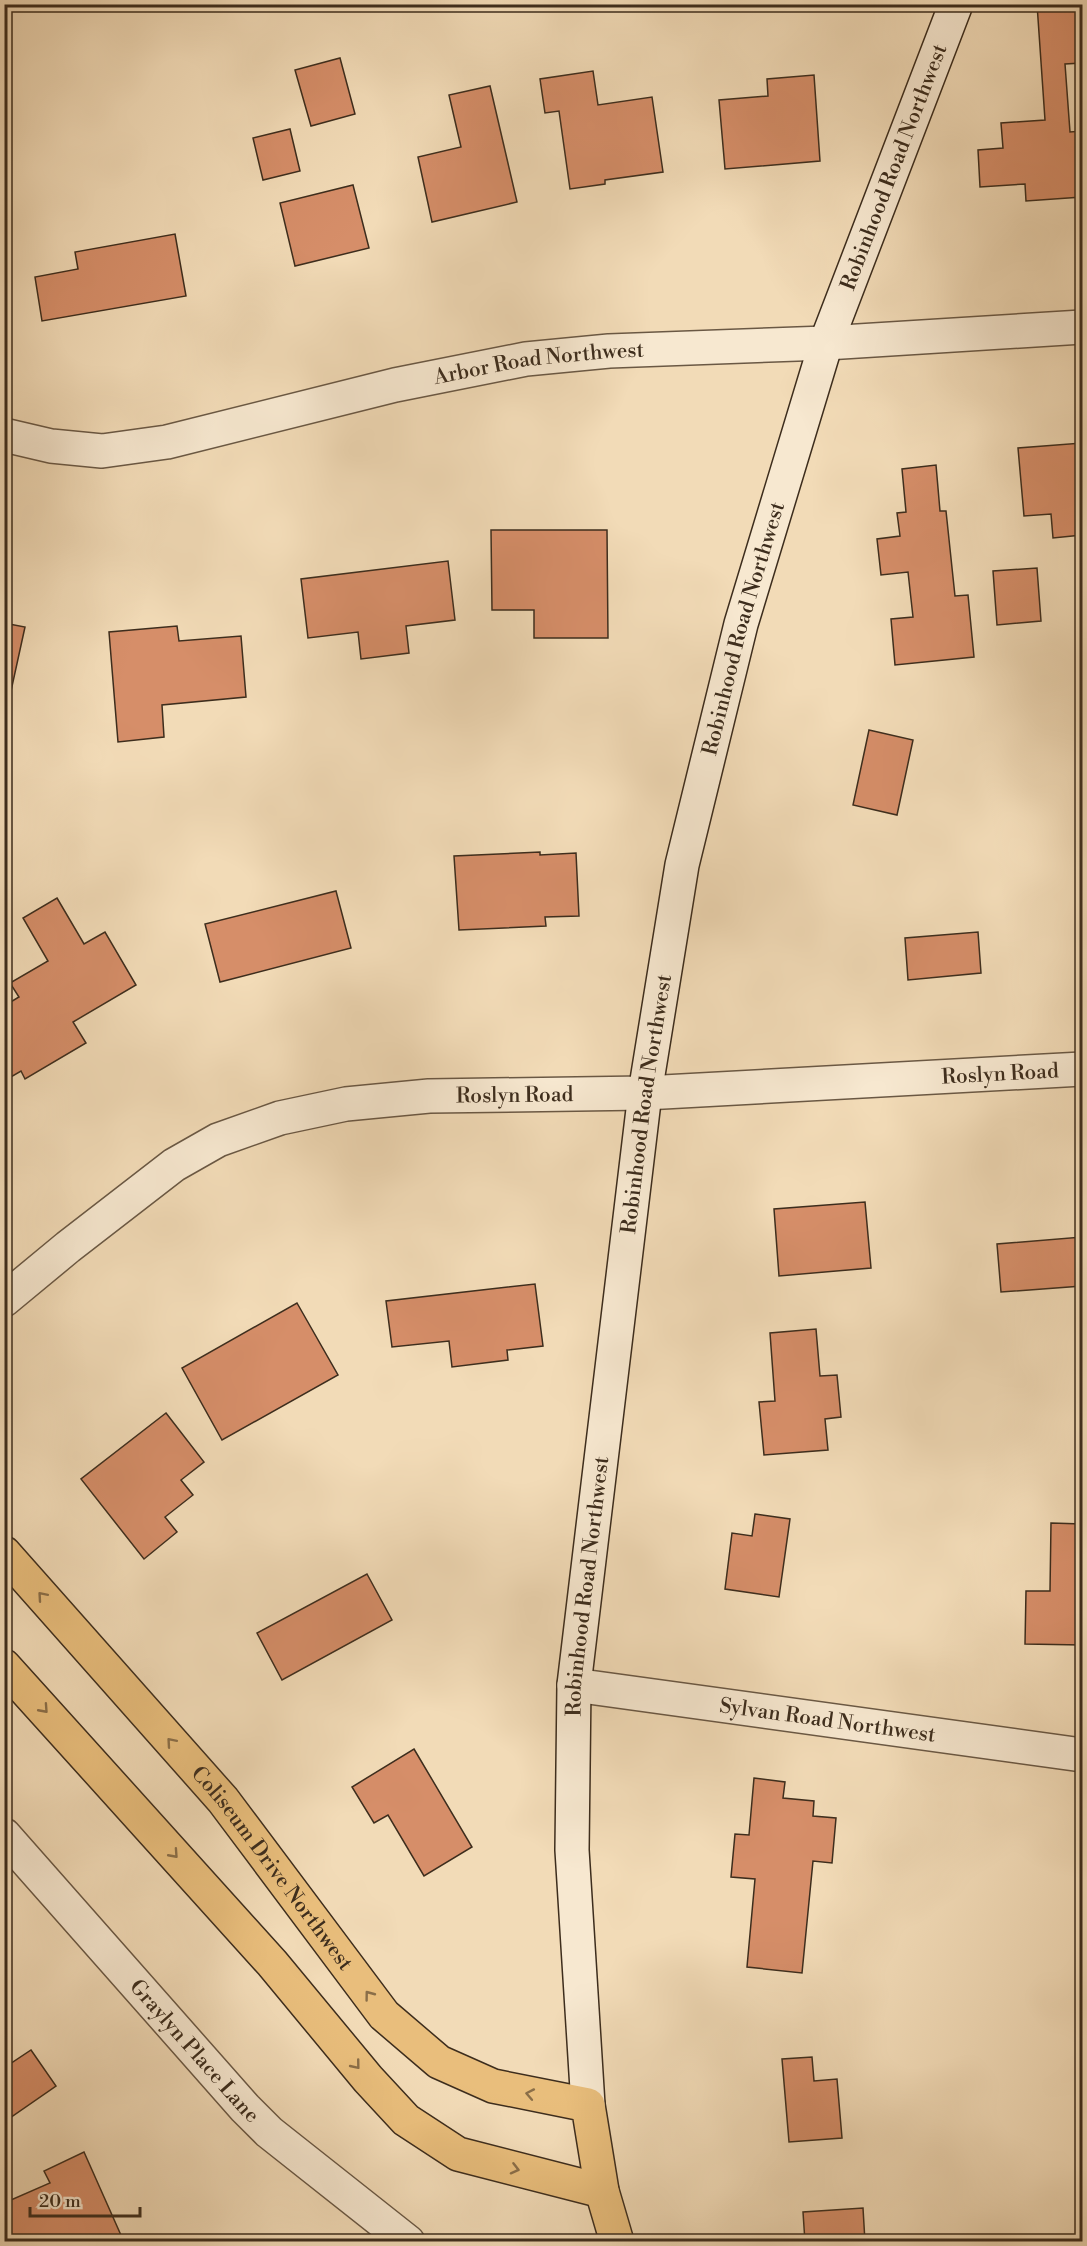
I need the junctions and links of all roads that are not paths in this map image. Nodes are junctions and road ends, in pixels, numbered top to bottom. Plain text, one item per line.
1 (956, 4) edge
2 (1083, 327) edge
3 (826, 343) junction
4 (4, 435) edge
5 (1083, 1069) edge
6 (645, 1093) junction
7 (4, 1300) edge
8 (4, 1553) edge
9 (4, 1666) edge
10 (574, 1685) junction
11 (1083, 1755) edge
12 (4, 1835) edge
13 (588, 2105) junction
14 (602, 2191) junction
15 (408, 2241) edge
16 (617, 2241) edge

1 - 3 street, Robinhood Road Northwest
2 - 3 street, Arbor Road Northwest
3 - 4 street, Arbor Road Northwest
3 - 6 street, Robinhood Road Northwest
5 - 6 street, Roslyn Road
6 - 7 street, Roslyn Road
6 - 10 street, Robinhood Road Northwest
13 -> 8 main road, Coliseum Drive Northwest
9 -> 14 main road
10 - 11 street, Sylvan Road Northwest
10 - 13 street, Robinhood Road Northwest
12 - 15 street, Graylyn Place Lane
13 - 14 main road, Robinhood Road Northwest
14 - 16 main road, Robinhood Road Northwest

